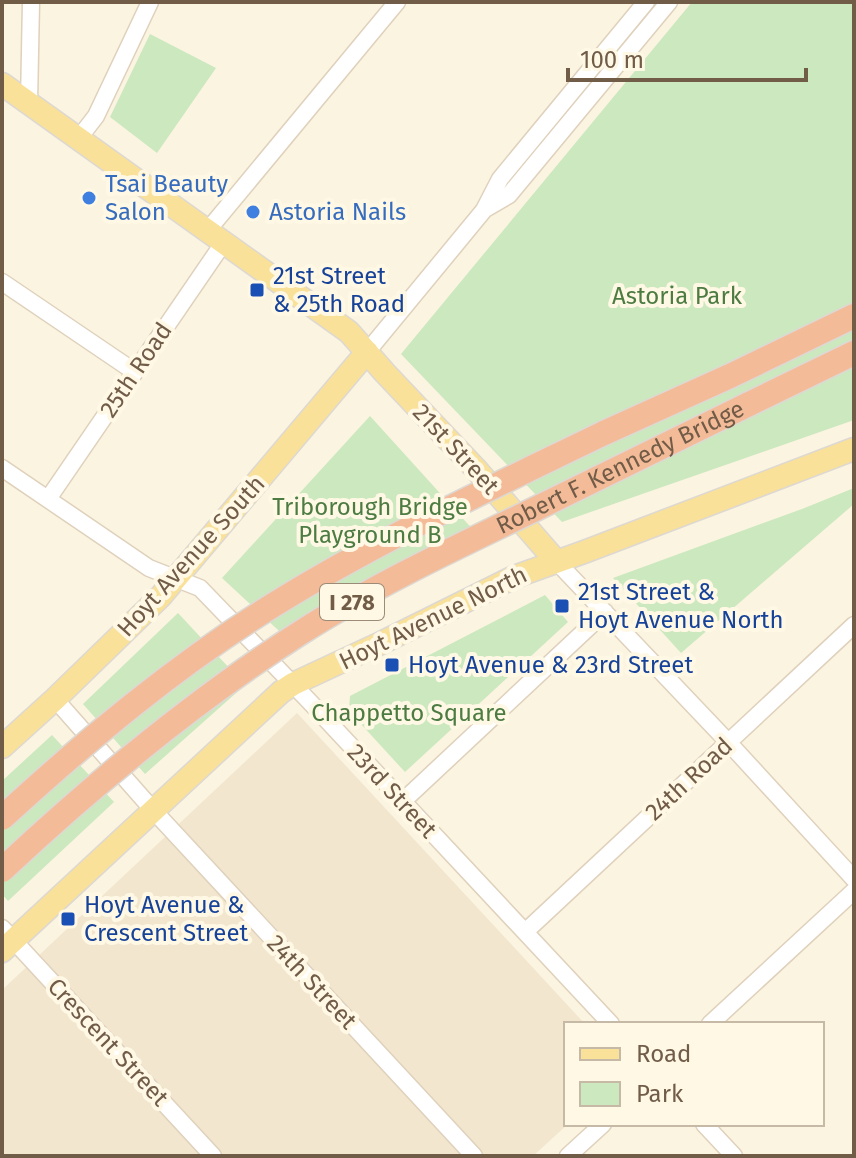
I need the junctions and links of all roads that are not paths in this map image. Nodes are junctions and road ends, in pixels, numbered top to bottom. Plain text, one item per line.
1 (31, 2) edge
2 (150, 2) edge
3 (397, 2) edge
4 (646, 2) edge
5 (669, 2) edge
6 (2, 84) edge
7 (29, 103) junction
8 (79, 138) junction
9 (484, 210) junction
10 (216, 236) junction
11 (2, 282) edge
12 (854, 316) edge
13 (367, 352) junction
14 (854, 353) edge
15 (135, 372) junction
16 (854, 449) edge
17 (2, 468) edge
18 (48, 499) junction
19 (556, 561) junction
20 (176, 578) junction
21 (605, 612) junction
22 (854, 625) edge
23 (293, 684) junction
24 (55, 699) junction
25 (728, 742) junction
26 (2, 747) edge
27 (402, 802) junction
28 (153, 810) junction
29 (2, 818) edge
30 (2, 870) edge
31 (854, 879) edge
32 (854, 891) edge
33 (525, 932) junction
34 (6, 940) edge
35 (609, 1022) edge
36 (712, 1022) edge
37 (601, 1126) edge
38 (706, 1126) edge
39 (213, 1156) edge
40 (474, 1156) edge
41 (568, 1156) edge
42 (734, 1156) edge

1 - 7 street
2 - 8 street
3 - 10 street, 25th Road
4 - 9 street
5 - 9 street
6 - 7 main road, 21st Street
7 - 8 main road, 21st Street
8 - 10 main road, 21st Street
9 - 13 street
10 - 13 main road, 21st Street
10 - 15 street, 25th Road
11 - 15 street
12 - 29 highway, Robert F. Kennedy Bridge / I 278, bridge
13 - 19 main road, 21st Street
13 - 20 main road, Hoyt Avenue South
14 - 30 highway, Robert F. Kennedy Bridge / I 278, bridge
15 - 18 street, 25th Road
16 - 19 main road, Hoyt Avenue North
17 - 18 street, 23rd Street
18 - 20 street, 23rd Street
19 - 21 street, 21st Street
19 - 23 main road, Hoyt Avenue North
20 - 23 street, 23rd Street
20 - 24 main road, Hoyt Avenue South
21 - 25 street, 21st Street
21 - 27 street
22 - 25 street, 24th Road
23 - 27 street, 23rd Street
23 - 28 main road, Hoyt Avenue North
24 - 26 main road, Hoyt Avenue South
24 - 28 street, 24th Street
25 - 31 street, 21st Street
25 - 33 street, 24th Road
27 - 33 street, 23rd Street
28 - 34 main road, Hoyt Avenue North
28 - 40 street, 24th Street
32 - 36 street
33 - 35 street, 23rd Street
34 - 39 street, Crescent Street
37 - 41 street
38 - 42 street

